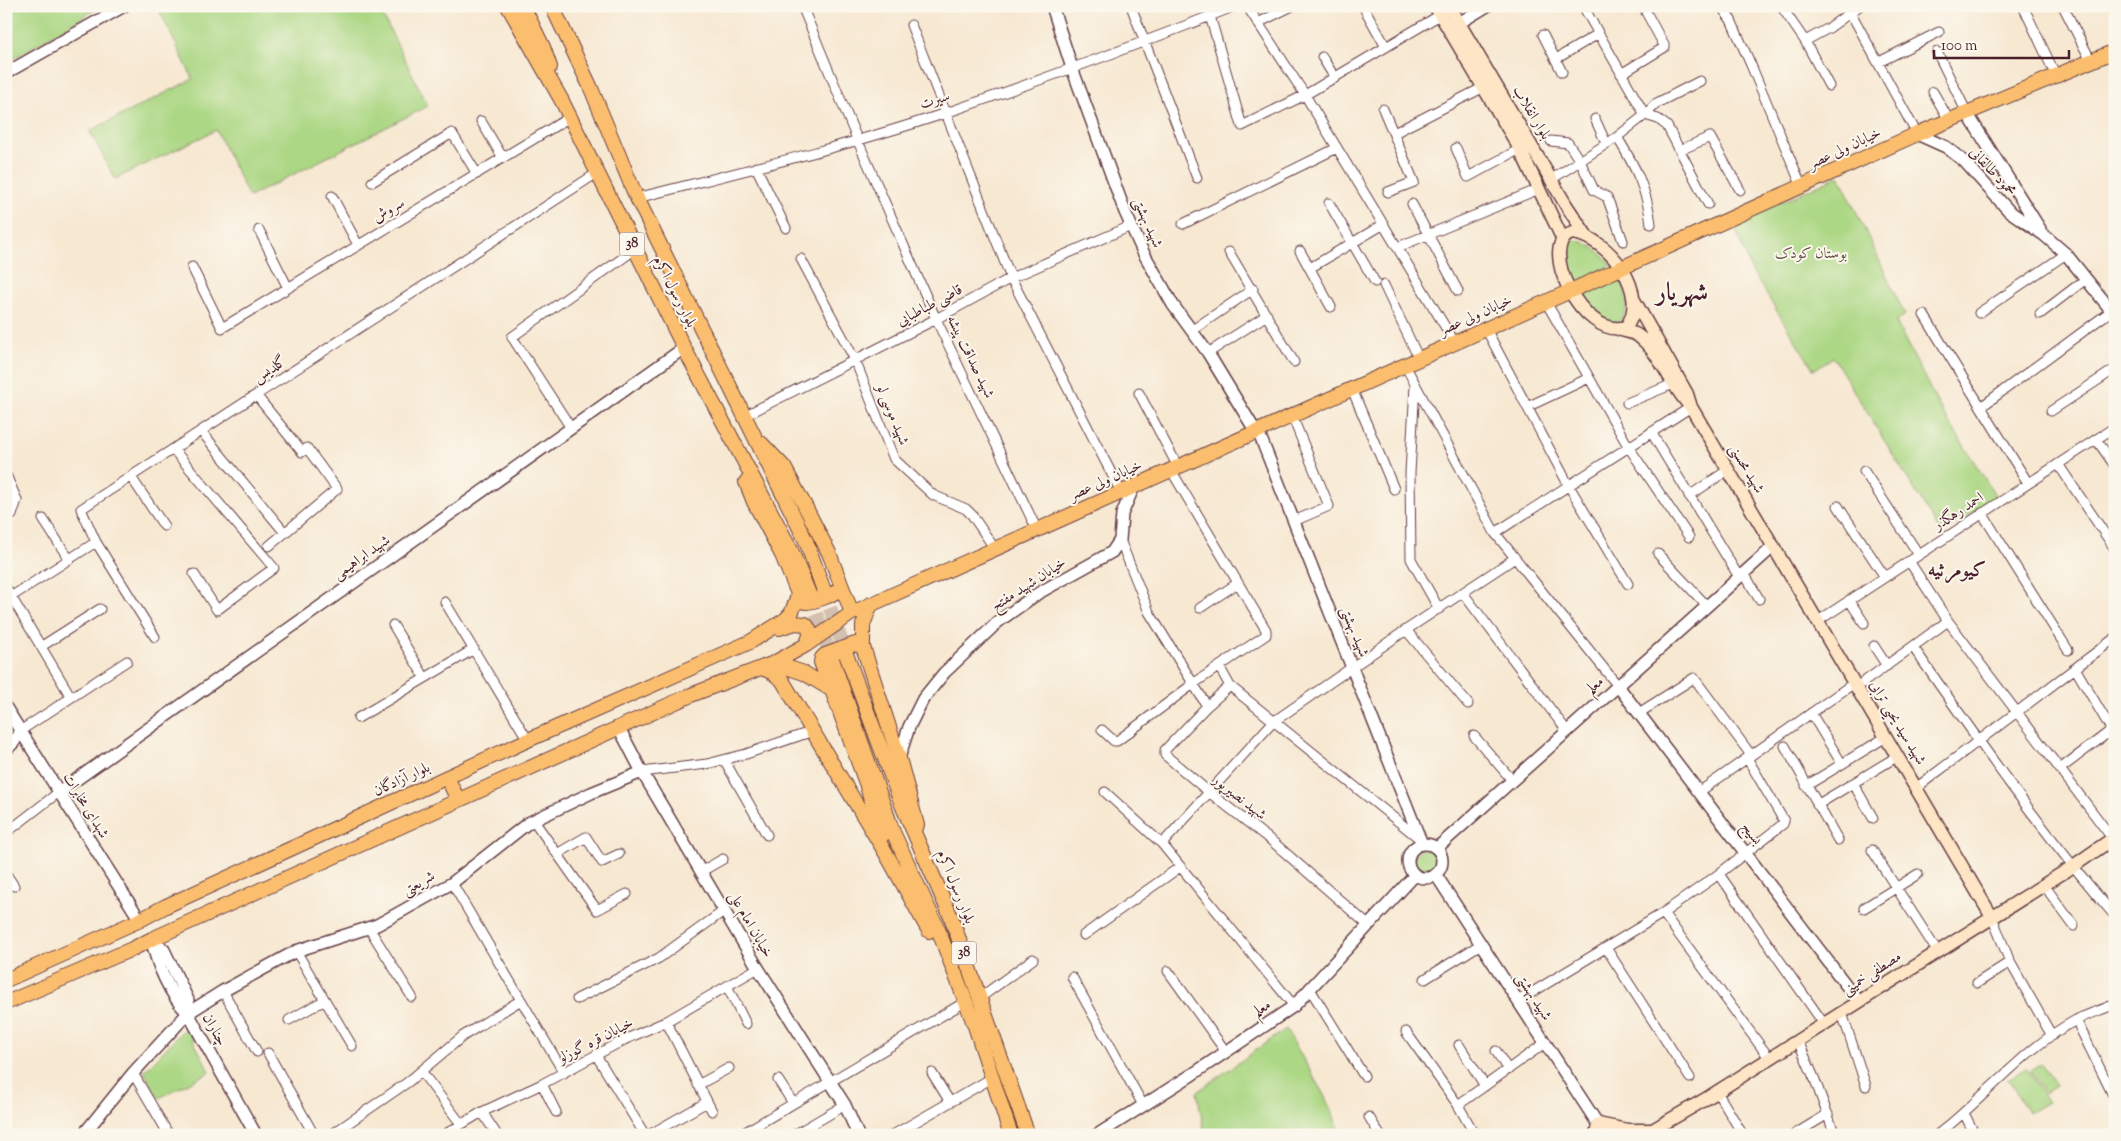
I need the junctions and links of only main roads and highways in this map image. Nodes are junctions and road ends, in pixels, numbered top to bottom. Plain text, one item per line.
1 (508, 6) edge
2 (522, 6) edge
3 (545, 6) edge
4 (552, 6) edge
5 (1442, 9) edge
6 (2113, 55) edge
7 (590, 86) junction
8 (562, 101) junction
9 (1586, 236) junction
10 (1563, 240) junction
11 (1621, 268) junction
12 (1570, 291) junction
13 (1634, 300) junction
14 (1618, 329) junction
15 (1691, 407) junction
16 (755, 437) junction
17 (1774, 546) joint
18 (842, 587) junction
19 (823, 588) tunnel mouth
20 (803, 595) junction
21 (871, 604) junction
22 (852, 613) junction
23 (766, 634) junction
24 (806, 645) junction
25 (863, 648) junction
26 (846, 654) tunnel mouth
27 (832, 660) tunnel mouth
28 (768, 665) junction
29 (832, 690) junction
30 (447, 777) junction
31 (458, 800) junction
32 (2113, 838) edge
33 (921, 846) junction
34 (888, 857) junction
35 (1992, 917) junction
36 (6, 980) edge
37 (958, 983) junction
38 (6, 1003) edge
39 (1600, 1131) edge
40 (1648, 1132) edge
41 (1011, 1135) edge
42 (1028, 1135) edge

1 - 8 main road, بلوار رسول اکرم / 38
2 - 8 main road
3 - 7 main road
4 - 7 main road, بلوار رسول اکرم / 38
5 - 9 main road, بلوار انقلاب
5 - 10 main road, بلوار انقلاب
6 - 11 main road, خیابان ولی عصر
7 - 16 main road, بلوار رسول اکرم / 38
8 - 20 main road, بلوار رسول اکرم / 38
9 - 10 main road
9 - 11 main road
10 - 12 main road
11 - 12 main road, خیابان ولی عصر
11 - 13 main road
12 - 14 main road
12 - 21 main road, خیابان ولی عصر
13 - 14 main road
13 - 15 main road
14 - 15 main road
15 - 17 main road, شهید محسنی
16 - 18 main road
16 - 19 main road, بلوار رسول اکرم / 38
17 - 35 main road, شهید سید یحیی ترابی
18 - 20 main road
18 - 22 main road
20 - 23 main road, بلوار آزادگان
21 - 22 main road, خیابان ولی عصر
21 - 25 main road
22 - 24 main road, خیابان ولی عصر
23 - 24 main road
23 - 30 main road, بلوار آزادگان
24 - 28 main road
25 - 29 main road
25 - 33 main road
26 - 33 main road, بلوار رسول اکرم / 38
27 - 37 main road, 38
28 - 29 main road
28 - 31 main road
28 - 34 main road
29 - 34 main road
30 - 31 main road
30 - 36 main road, بلوار آزادگان
31 - 38 main road
32 - 35 main road, مصطفی خمینی
33 - 42 main road, بلوار رسول اکرم / 38
34 - 37 main road
35 - 40 main road, مصطفی خمینی
37 - 41 main road, 38
39 - 40 main road

